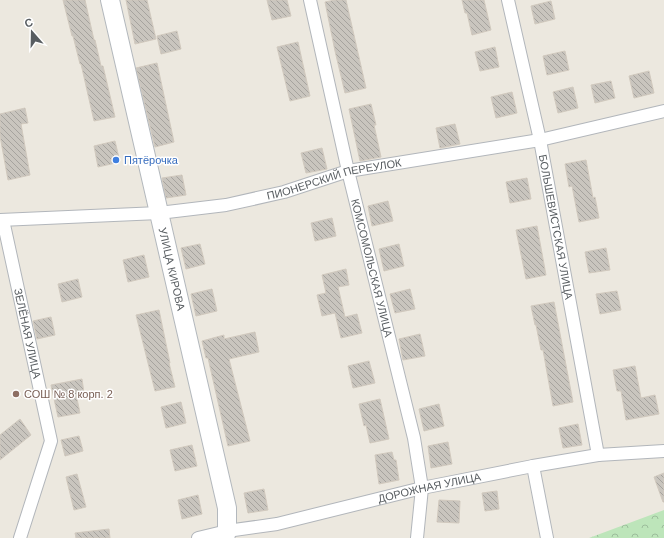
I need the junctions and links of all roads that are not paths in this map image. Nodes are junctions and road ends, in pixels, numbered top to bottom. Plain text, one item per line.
1 (110, 0) edge
2 (310, 0) edge
3 (508, 0) edge
4 (664, 111) edge
5 (540, 140) junction
6 (348, 171) junction
7 (159, 212) junction
8 (2, 220) edge
9 (664, 451) edge
10 (598, 455) junction
11 (533, 466) junction
12 (422, 488) junction
13 (226, 534) edge
14 (20, 538) edge
15 (198, 538) edge
16 (417, 538) edge
17 (547, 538) edge

1 - 7 street, УЛИЦА КИРОВА
2 - 6 street, КОМСОМОЛЬСКАЯ УЛИЦА
3 - 5 street, БОЛЬШЕВИСТСКАЯ УЛИЦА
4 - 5 street, ПИОНЕРСКИЙ ПЕРЕУЛОК
5 - 6 street, ПИОНЕРСКИЙ ПЕРЕУЛОК
5 - 10 street, БОЛЬШЕВИСТСКАЯ УЛИЦА
6 - 7 street, ПИОНЕРСКИЙ ПЕРЕУЛОК
6 - 12 street, КОМСОМОЛЬСКАЯ УЛИЦА
7 - 8 street, ПИОНЕРСКИЙ ПЕРЕУЛОК
7 - 13 street, УЛИЦА КИРОВА
8 - 14 street, ЗЕЛЁНАЯ УЛИЦА
9 - 10 street, ДОРОЖНАЯ УЛИЦА
10 - 11 street, ДОРОЖНАЯ УЛИЦА
11 - 12 street, ДОРОЖНАЯ УЛИЦА
11 - 17 street
12 - 13 street, ДОРОЖНАЯ УЛИЦА
12 - 16 street, КОМСОМОЛЬСКАЯ УЛИЦА
13 - 15 street, ДОРОЖНАЯ УЛИЦА

